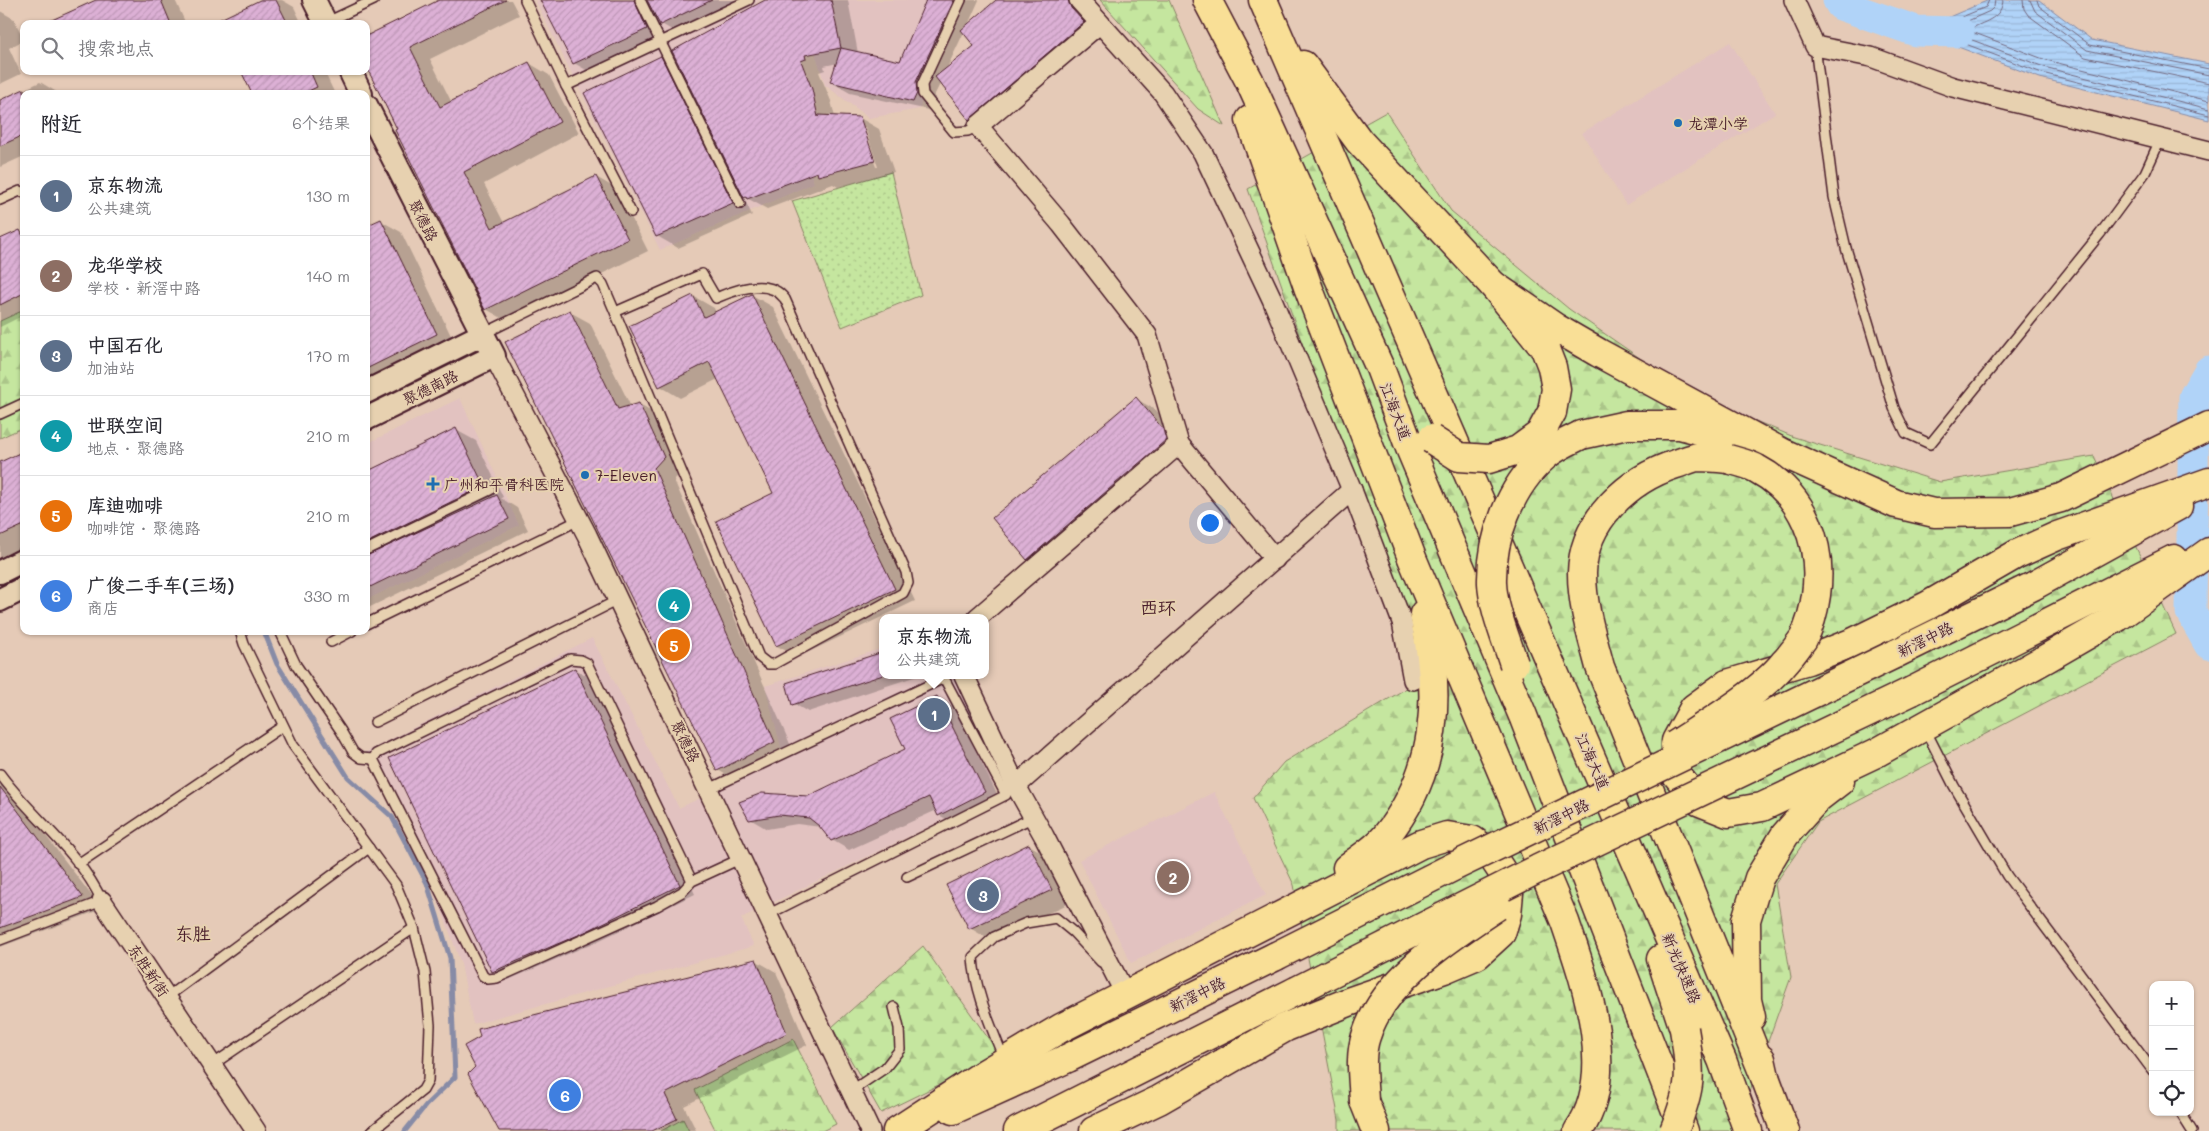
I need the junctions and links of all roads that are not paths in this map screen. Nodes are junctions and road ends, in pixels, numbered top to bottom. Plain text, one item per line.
1 (314, 0) edge
2 (374, 0) edge
3 (525, 0) edge
4 (640, 0) edge
5 (749, 0) edge
6 (961, 0) edge
7 (1079, 0) edge
8 (1263, 0) edge
9 (1794, 0) edge
10 (1209, 2) edge
11 (324, 20) edge
12 (332, 20) edge
13 (1099, 24) junction
14 (1278, 31) junction
15 (660, 42) junction
16 (1815, 46) junction
17 (566, 86) junction
18 (370, 115) edge
19 (978, 126) junction
20 (2161, 138) junction
21 (2209, 151) edge
22 (20, 191) edge
23 (0, 200) edge
24 (740, 204) dead end
25 (631, 212) dead end
26 (1492, 285) junction
27 (615, 312) junction
28 (483, 334) junction
29 (494, 356) junction
30 (1380, 368) junction
31 (370, 390) edge
32 (20, 406) edge
33 (0, 414) edge
34 (370, 417) edge
35 (2209, 426) edge
36 (1179, 444) junction
37 (1784, 453) junction
38 (2209, 482) edge
39 (2209, 488) edge
40 (490, 490) dead end
41 (1352, 490) junction
42 (579, 520) junction
43 (2209, 541) edge
44 (370, 548) edge
45 (2209, 552) edge
46 (1412, 558) junction
47 (1275, 559) junction
48 (20, 562) edge
49 (0, 572) edge
50 (20, 590) edge
51 (0, 600) edge
52 (618, 600) junction
53 (982, 614) edge
54 (370, 622) edge
55 (242, 635) edge
56 (282, 635) edge
57 (344, 635) edge
58 (330, 642) dead end
59 (942, 679) edge
60 (945, 679) edge
61 (966, 679) edge
62 (1413, 680) dead end
63 (375, 722) dead end
64 (283, 726) junction
65 (1923, 727) junction
66 (1876, 753) junction
67 (374, 759) junction
68 (0, 774) edge
69 (1016, 786) junction
70 (709, 789) junction
71 (1586, 804) junction
72 (1613, 806) junction
73 (1034, 817) junction
74 (1577, 837) junction
75 (368, 848) junction
76 (742, 858) junction
77 (78, 864) junction
78 (907, 877) dead end
79 (692, 881) junction
80 (102, 901) junction
81 (768, 914) junction
82 (414, 928) junction
83 (0, 940) edge
84 (1226, 944) junction
85 (1123, 988) junction
86 (167, 997) junction
87 (894, 1007) dead end
88 (1005, 1061) junction
89 (212, 1065) junction
90 (2149, 1066) edge
91 (1765, 1077) junction
92 (851, 1091) junction
93 (2183, 1116) edge
94 (256, 1131) edge
95 (372, 1131) edge
96 (870, 1131) edge
97 (897, 1131) edge
98 (906, 1131) edge
99 (1018, 1131) edge
100 (1094, 1131) edge
101 (1376, 1131) edge
102 (1578, 1131) edge
103 (1674, 1131) edge
104 (1684, 1131) edge
105 (1748, 1131) edge
106 (1785, 1131) edge
107 (2192, 1131) edge

1 - 11 street
2 - 12 lane
3 - 17 lane
4 - 15 lane
5 - 15 lane
6 - 19 lane
7 - 13 street
8 - 14 highway, 江海大道
9 - 16 street
10 - 30 highway, 江海大道
10 - 46 highway
13 - 19 street
13 - 41 street
14 - 26 highway
14 - 72 highway, 江海大道
15 - 17 lane
15 - 24 lane
16 - 20 street
16 - 20 lane
17 - 25 lane
18 - 28 street, 聚德路
19 - 36 street
20 - 21 street
22 - 23 lane
26 - 30 highway, bridge
26 - 37 highway
27 - 27 lane
27 - 28 lane
28 - 29 street, 聚德路
28 - 31 street, 聚德南路
29 - 34 street, 聚德南路
29 - 42 street, 聚德路
30 - 74 highway, 江海大道
32 - 33 lane
35 - 37 highway
36 - 47 street
36 - 53 street
37 - 74 highway, bridge
38 - 66 highway
39 - 71 highway, 新滘中路, bridge
40 - 44 lane
41 - 47 street
41 - 62 street
42 - 52 street, 聚德路
42 - 54 lane
43 - 74 highway, bridge
45 - 65 highway
46 - 84 highway
46 - 102 highway
47 - 69 street
48 - 49 street
50 - 51 street
52 - 63 lane
52 - 70 street, 聚德路
55 - 64 lane
56 - 67 lane
57 - 58 lane
59 - 70 lane
60 - 81 lane
61 - 69 street
64 - 75 lane
64 - 77 lane
65 - 66 highway
65 - 90 lane
66 - 91 highway
67 - 79 lane
67 - 79 lane
68 - 77 lane
69 - 73 street
70 - 76 street, 聚德路
71 - 91 highway, bridge
71 - 98 highway, 新滘中路, bridge
72 - 103 highway, bridge
72 - 105 highway, 新光快速路
73 - 78 lane
73 - 85 street
74 - 99 highway, bridge
74 - 101 highway, bridge
74 - 104 highway
75 - 82 lane
75 - 86 lane
76 - 79 lane
76 - 81 street, 聚德路
77 - 80 lane
80 - 83 lane
80 - 86 street, 东胜新街
81 - 92 street, 聚德路
82 - 89 lane
82 - 95 lane
84 - 85 highway
84 - 100 highway
85 - 88 highway
85 - 88 lane
86 - 89 street, 东胜新街
87 - 92 lane
88 - 97 highway
89 - 94 street, 东胜新街
91 - 106 highway
92 - 96 street, 聚德路
93 - 107 lane

